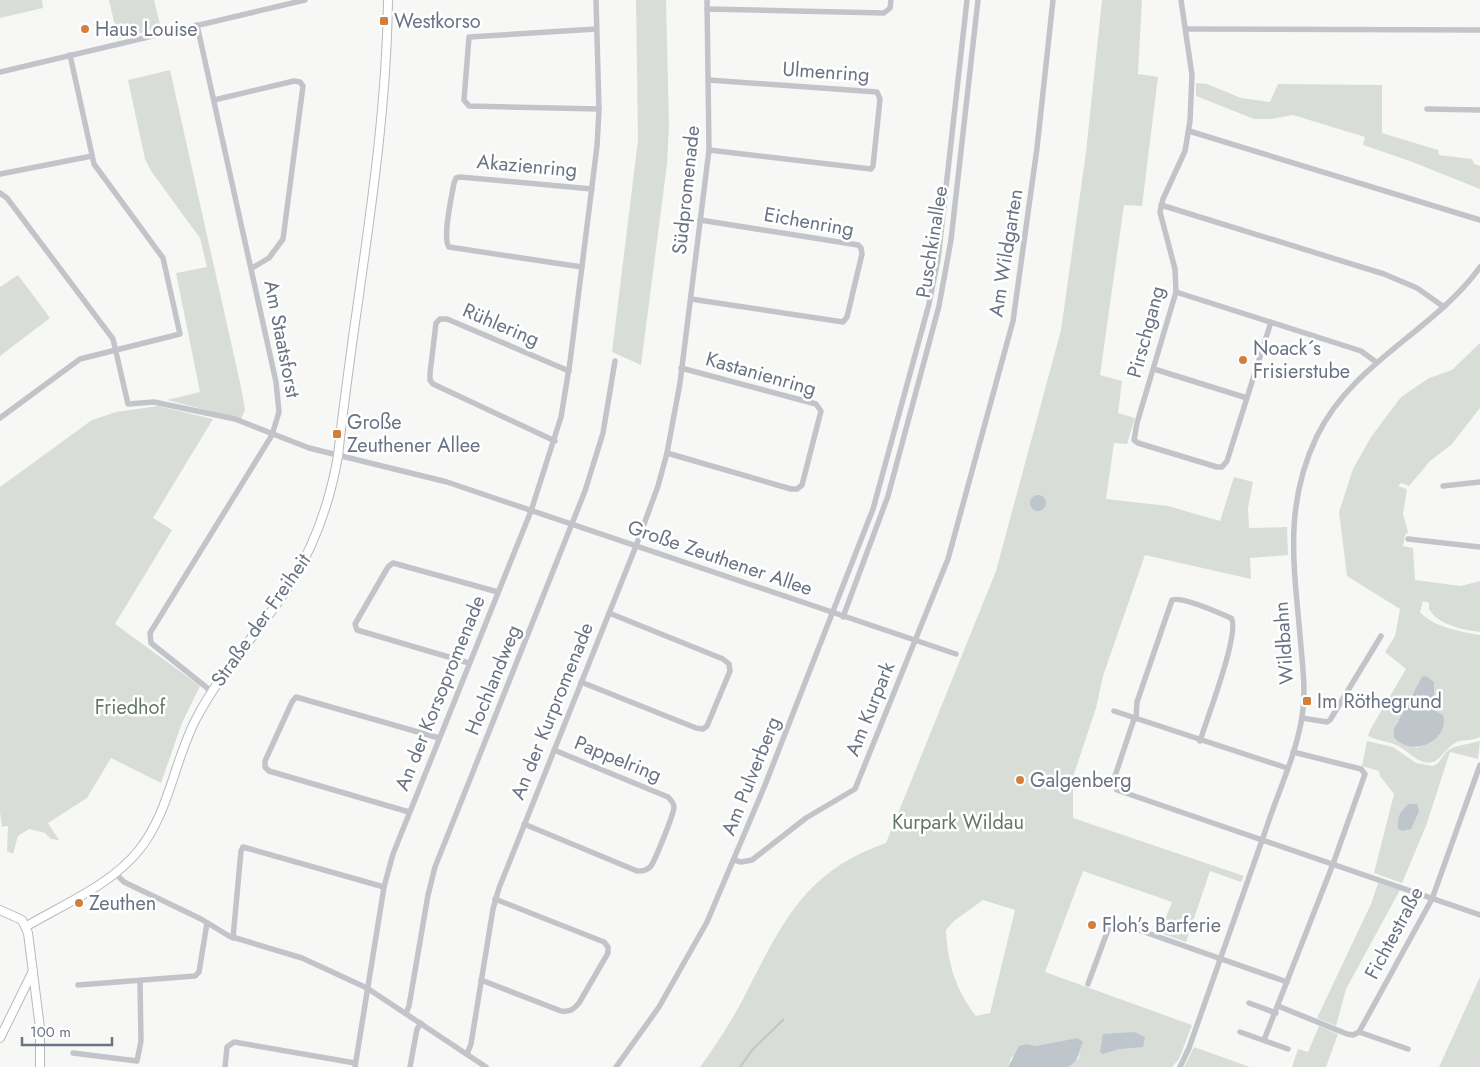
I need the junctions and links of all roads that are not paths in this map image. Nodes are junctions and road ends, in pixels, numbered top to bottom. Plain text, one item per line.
1 (305, 0) edge
2 (388, 0) edge
3 (596, 0) edge
4 (707, 0) edge
5 (891, 0) edge
6 (967, 0) edge
7 (978, 0) edge
8 (1053, 0) edge
9 (1181, 0) edge
10 (707, 10) junction
11 (197, 25) junction
12 (596, 30) junction
13 (1186, 30) junction
14 (1480, 30) edge
15 (70, 55) junction
16 (0, 72) edge
17 (709, 80) junction
18 (214, 100) junction
19 (599, 109) junction
20 (1427, 110) dead end
21 (1480, 110) edge
22 (1189, 131) junction
23 (709, 150) junction
24 (92, 156) junction
25 (0, 174) edge
26 (592, 189) junction
27 (0, 193) edge
28 (1161, 205) junction
29 (700, 220) junction
30 (1480, 220) edge
31 (1480, 267) edge
32 (252, 268) junction
33 (582, 268) junction
34 (1176, 292) junction
35 (690, 299) junction
36 (1444, 307) junction
37 (1271, 322) junction
38 (116, 351) junction
39 (615, 361) dead end
40 (1376, 362) junction
41 (681, 368) junction
42 (1154, 369) junction
43 (569, 371) junction
44 (680, 383) joint
45 (1247, 398) junction
46 (0, 418) edge
47 (272, 435) junction
48 (555, 441) junction
49 (666, 453) junction
50 (338, 456) junction
51 (882, 482) joint
52 (1480, 482) edge
53 (1443, 486) dead end
54 (964, 506) joint
55 (531, 511) junction
56 (573, 525) junction
57 (1408, 539) dead end
58 (636, 546) junction
59 (1480, 547) edge
60 (498, 592) junction
61 (609, 613) junction
62 (834, 614) junction
63 (844, 618) junction
64 (1381, 636) dead end
65 (914, 642) junction
66 (956, 654) dead end
67 (469, 663) junction
68 (581, 682) junction
69 (211, 690) junction
70 (1114, 712) dead end
71 (1302, 718) junction
72 (1135, 719) junction
73 (439, 738) junction
74 (1200, 740) junction
75 (554, 750) junction
76 (1292, 752) junction
77 (1480, 765) edge
78 (1287, 768) junction
79 (409, 812) junction
80 (524, 824) junction
81 (1262, 840) junction
82 (734, 860) junction
83 (1333, 864) junction
84 (116, 874) junction
85 (384, 887) junction
86 (495, 899) junction
87 (1432, 899) junction
88 (0, 910) edge
89 (1480, 915) edge
90 (207, 923) junction
91 (27, 926) junction
92 (233, 938) junction
93 (1220, 959) junction
94 (33, 971) junction
95 (481, 980) junction
96 (140, 981) junction
97 (1287, 982) junction
98 (1088, 984) dead end
99 (78, 985) dead end
100 (367, 988) junction
101 (1249, 1003) dead end
102 (1278, 1006) junction
103 (406, 1013) junction
104 (1276, 1013) junction
105 (420, 1023) junction
106 (1240, 1032) dead end
107 (1359, 1032) junction
108 (0, 1038) edge
109 (1264, 1040) junction
110 (1288, 1049) dead end
111 (1408, 1049) dead end
112 (73, 1054) dead end
113 (467, 1054) junction
114 (355, 1065) edge
115 (40, 1067) edge
116 (226, 1067) edge
117 (410, 1067) edge
118 (486, 1067) edge
119 (616, 1067) edge
120 (1180, 1067) edge

1 - 11 street
2 - 50 street, Straße der Freiheit
3 - 12 street, An der Korsopromenade
4 - 10 street, Südpromenade
5 - 10 street
6 - 51 street, Puschkinallee
7 - 63 street, Puschkinallee
8 - 54 street, Am Wildgarten
9 - 13 street
10 - 17 street, Südpromenade
11 - 15 street
11 - 18 street, Am Staatsforst
12 - 19 street, An der Korsopromenade
12 - 19 street
13 - 14 street
13 - 22 street
15 - 16 street
15 - 24 street
17 - 23 street, Südpromenade
17 - 23 street, Ulmenring
18 - 32 street, Am Staatsforst
18 - 32 street
19 - 26 street, An der Korsopromenade
20 - 21 street
22 - 28 street
22 - 30 street
23 - 29 street, Südpromenade
24 - 25 street
24 - 38 street
26 - 33 street, An der Korsopromenade
26 - 33 street, Akazienring
27 - 38 street
28 - 34 street, Pirschgang
28 - 36 street
29 - 35 street, Südpromenade
29 - 35 street, Eichenring
31 - 36 street, Wildbahn
32 - 47 street, Am Staatsforst
33 - 43 street, An der Korsopromenade
34 - 37 street
34 - 42 street, Pirschgang
35 - 41 street, Südpromenade
36 - 40 street, Wildbahn
37 - 40 street
37 - 45 street
38 - 46 street
38 - 47 street, Große Zeuthener Allee
39 - 56 street, Hochlandweg
40 - 71 street, Wildbahn
41 - 44 street, Südpromenade
41 - 49 street, Kastanienring
42 - 45 street
42 - 45 street, Pirschgang
43 - 48 street, An der Korsopromenade
43 - 48 street, Rühlering
44 - 49 street, An der Kurpromenade
47 - 50 street, Große Zeuthener Allee
47 - 69 street, Am Staatsforst
48 - 55 street, An der Korsopromenade
49 - 58 street, An der Kurpromenade
50 - 55 street, Große Zeuthener Allee
50 - 69 street, Straße der Freiheit
51 - 62 street, Am Pulverberg
52 - 53 street
54 - 65 street, Am Kurpark
55 - 56 street, Große Zeuthener Allee
55 - 60 street, An der Korsopromenade
56 - 58 street, Große Zeuthener Allee
56 - 103 street, Hochlandweg
57 - 59 street
58 - 61 street, An der Kurpromenade
58 - 62 street, Große Zeuthener Allee
60 - 67 street, An der Korsopromenade
60 - 67 street
61 - 68 street, An der Kurpromenade
61 - 68 street
62 - 63 street, Große Zeuthener Allee
62 - 82 street, Am Pulverberg
63 - 65 street, Große Zeuthener Allee
64 - 71 street
65 - 66 street, Große Zeuthener Allee
65 - 82 street, Am Kurpark
67 - 73 street, An der Korsopromenade
68 - 75 street, An der Kurpromenade
69 - 84 street, Straße der Freiheit
70 - 72 street
71 - 76 street, Wildbahn
72 - 74 street
72 - 74 street
72 - 81 street
73 - 79 street, An der Korsopromenade
73 - 79 street
74 - 78 street
75 - 80 street, An der Kurpromenade
75 - 80 street, Pappelring
76 - 78 street, Wildbahn
76 - 83 street
77 - 87 street, Fichtestraße
78 - 81 street, Wildbahn
79 - 85 street, An der Korsopromenade
80 - 86 street, An der Kurpromenade
81 - 83 street
81 - 93 street, Wildbahn
82 - 119 street, Am Pulverberg
83 - 87 street
83 - 97 street
84 - 90 street
84 - 91 street, Straße der Freiheit
85 - 92 street
85 - 100 street, An der Korsopromenade
86 - 95 street, An der Kurpromenade
86 - 95 street
87 - 89 street
87 - 107 street, Fichtestraße
88 - 91 street
90 - 92 street
90 - 96 street
91 - 94 street
92 - 100 street
93 - 97 street
93 - 98 street
93 - 120 street, Wildbahn
94 - 108 street
94 - 115 street
95 - 113 street, An der Kurpromenade
96 - 99 street
96 - 112 street
97 - 102 street
100 - 103 street
100 - 114 street, An der Korsopromenade
101 - 104 street
102 - 104 street
102 - 107 street
103 - 105 street
104 - 109 street
105 - 113 street
105 - 117 street
106 - 109 street
107 - 111 street
109 - 110 street
113 - 118 street
114 - 116 street

